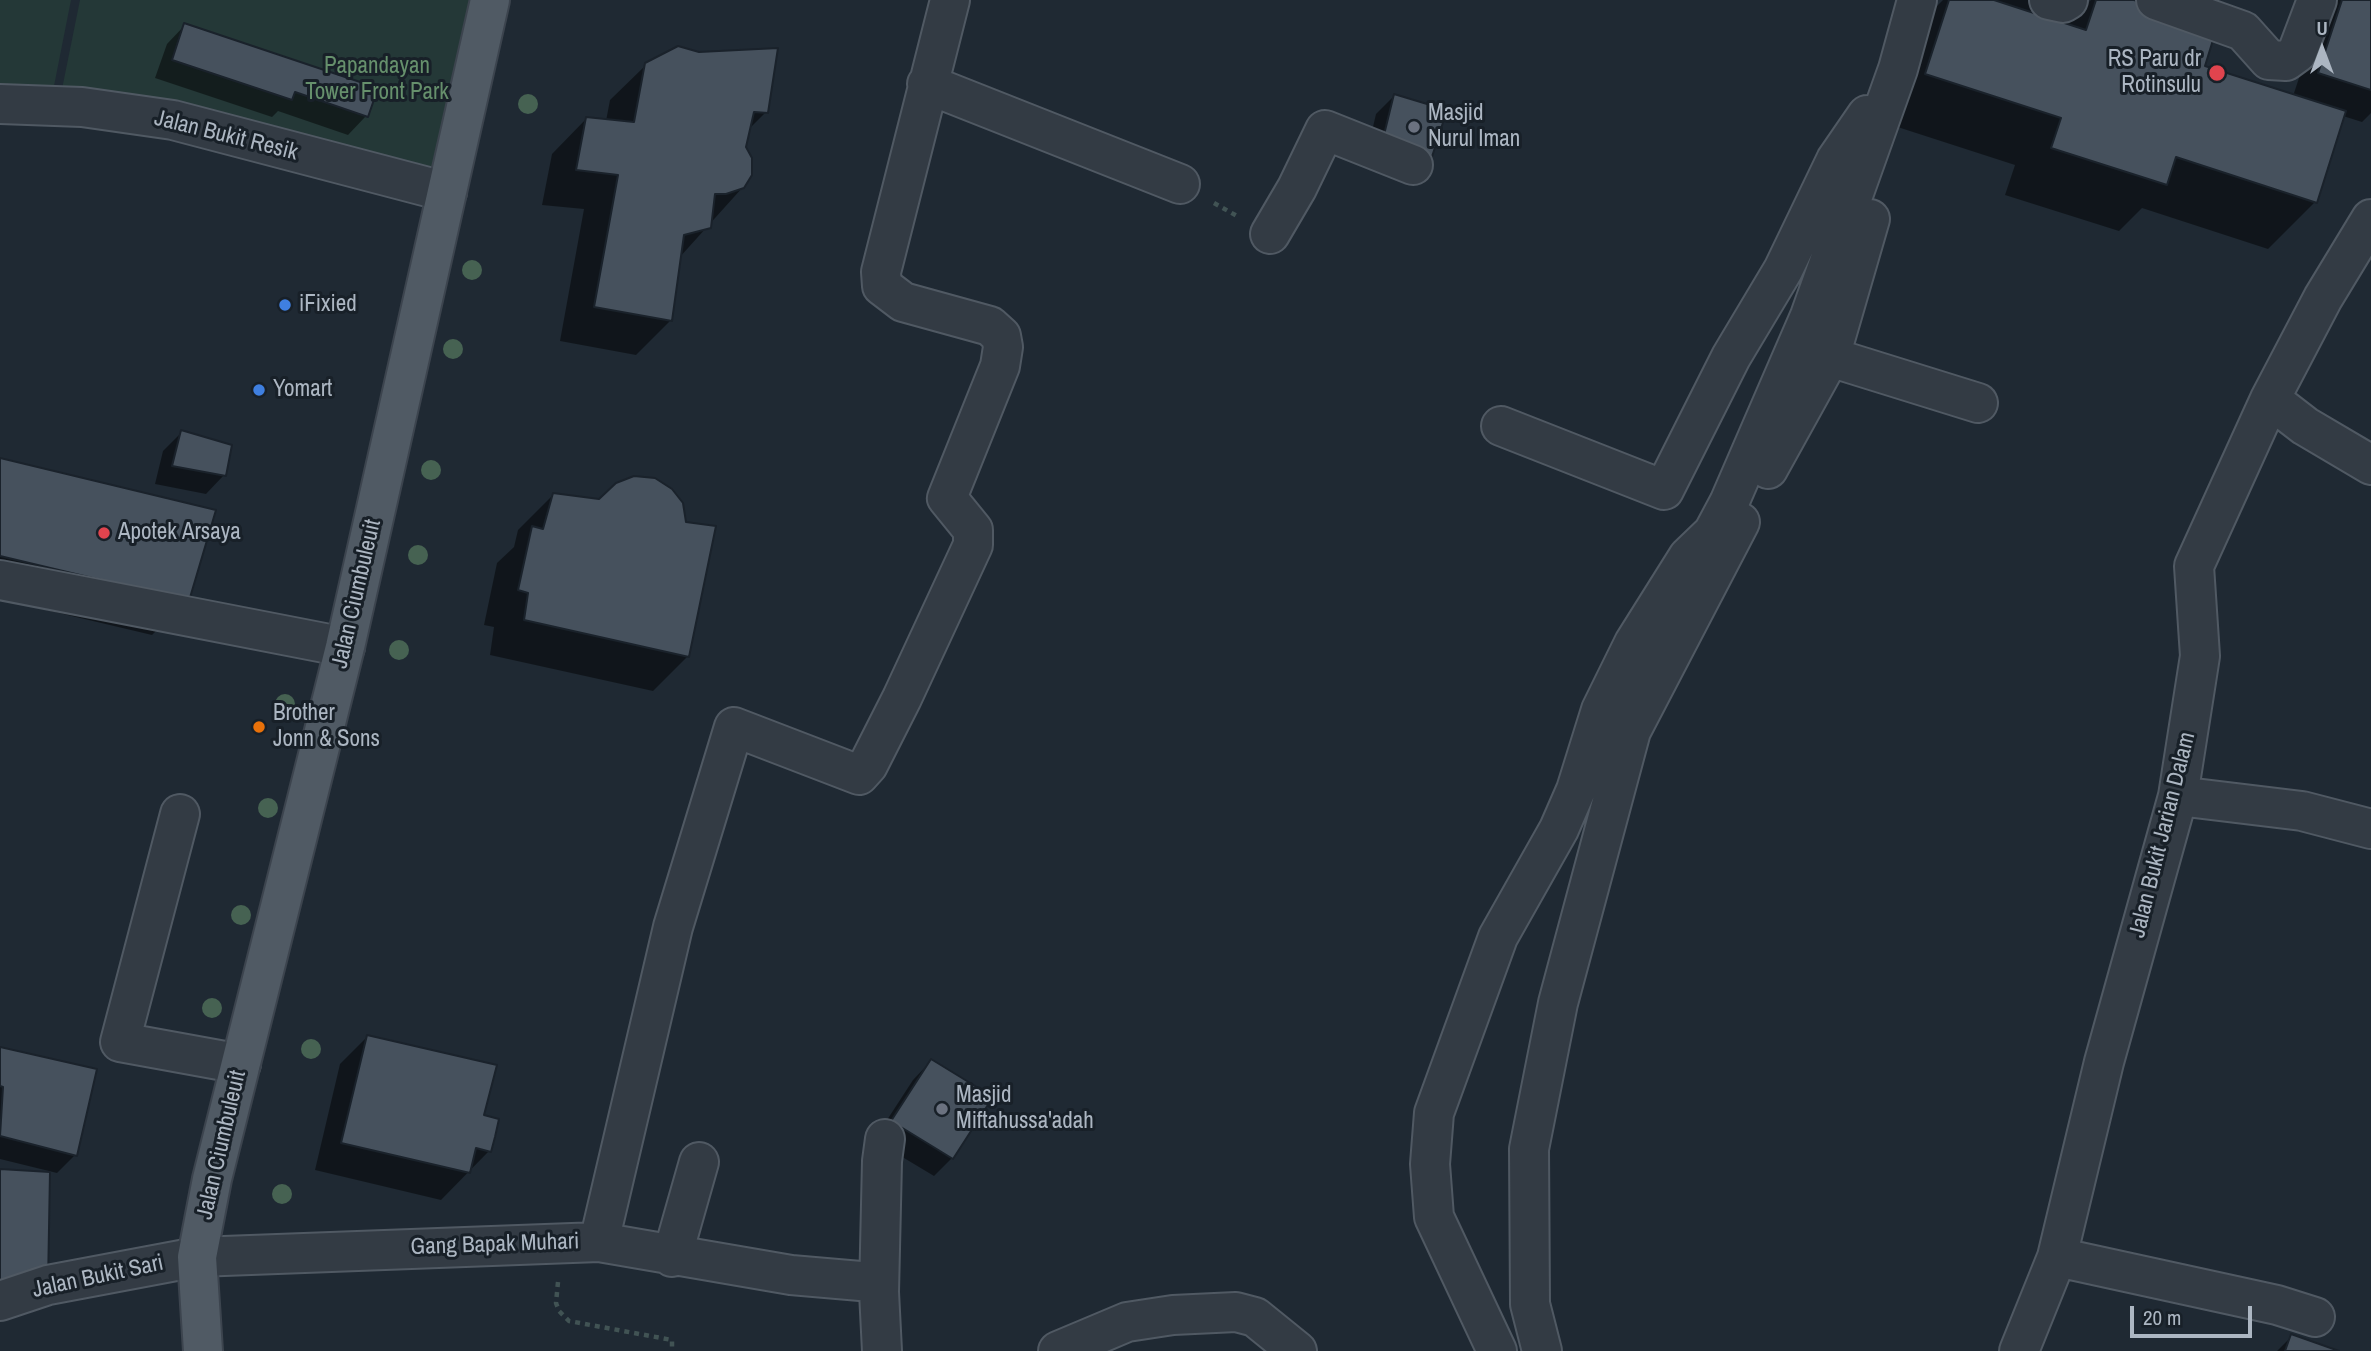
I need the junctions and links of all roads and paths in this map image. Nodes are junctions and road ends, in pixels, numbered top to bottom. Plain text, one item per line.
1 (489, 0) edge
2 (950, 0) edge
3 (1917, 0) edge
4 (1939, 0) edge
5 (2049, 0) edge
6 (2068, 0) edge
7 (2156, 0) edge
8 (2317, 0) edge
9 (1898, 69) junction
10 (927, 84) junction
11 (0, 104) edge
12 (1413, 165) dead end
13 (1180, 184) joint
14 (447, 192) junction
15 (2371, 219) edge
16 (1269, 234) joint
17 (1830, 357) junction
18 (2270, 399) junction
19 (1978, 403) dead end
20 (1501, 426) dead end
21 (2371, 465) edge
22 (0, 580) edge
23 (345, 647) junction
24 (2178, 796) junction
25 (180, 814) dead end
26 (2371, 829) edge
27 (241, 1064) junction
28 (885, 1139) dead end
29 (699, 1162) dead end
30 (560, 1242) junction
31 (599, 1242) junction
32 (197, 1256) junction
33 (672, 1256) junction
34 (2057, 1256) junction
35 (879, 1292) junction
36 (0, 1301) edge
37 (2315, 1317) dead end
38 (203, 1351) edge
39 (672, 1351) edge
40 (882, 1351) edge
41 (1058, 1351) edge
42 (1297, 1351) edge
43 (1497, 1351) edge
44 (1542, 1351) edge
45 (2019, 1351) edge

1 - 14 main road, Jalan Ciumbuleuit
2 - 10 street
3 - 9 street
4 - 17 street
5 - 6 street
7 - 8 street
9 - 20 street
9 - 43 street
10 - 13 street
10 - 31 street
11 - 14 street, Jalan Bukit Resik
12 - 16 street
13 - 16 path
14 - 23 main road, Jalan Ciumbuleuit
15 - 18 street, Jalan Bukit Jarian Dalam
17 - 19 street
17 - 44 street
18 - 21 street
18 - 24 street, Jalan Bukit Jarian Dalam
22 - 23 street
23 - 27 main road, Jalan Ciumbuleuit
24 - 26 street
24 - 34 street, Jalan Bukit Jarian Dalam
25 - 27 street
27 - 32 main road, Jalan Ciumbuleuit
28 - 35 street
29 - 33 street
30 - 31 street, Gang Bapak Muhari
30 - 32 street, Gang Bapak Muhari
30 - 39 path
31 - 33 street, Gang Bapak Muhari
32 - 36 street, Jalan Bukit Sari
32 - 38 main road, Jalan Ciumbuleuit
33 - 35 street, Gang Bapak Muhari
34 - 37 street
34 - 45 street, Jalan Bukit Jarian Dalam
35 - 40 street
41 - 42 street

